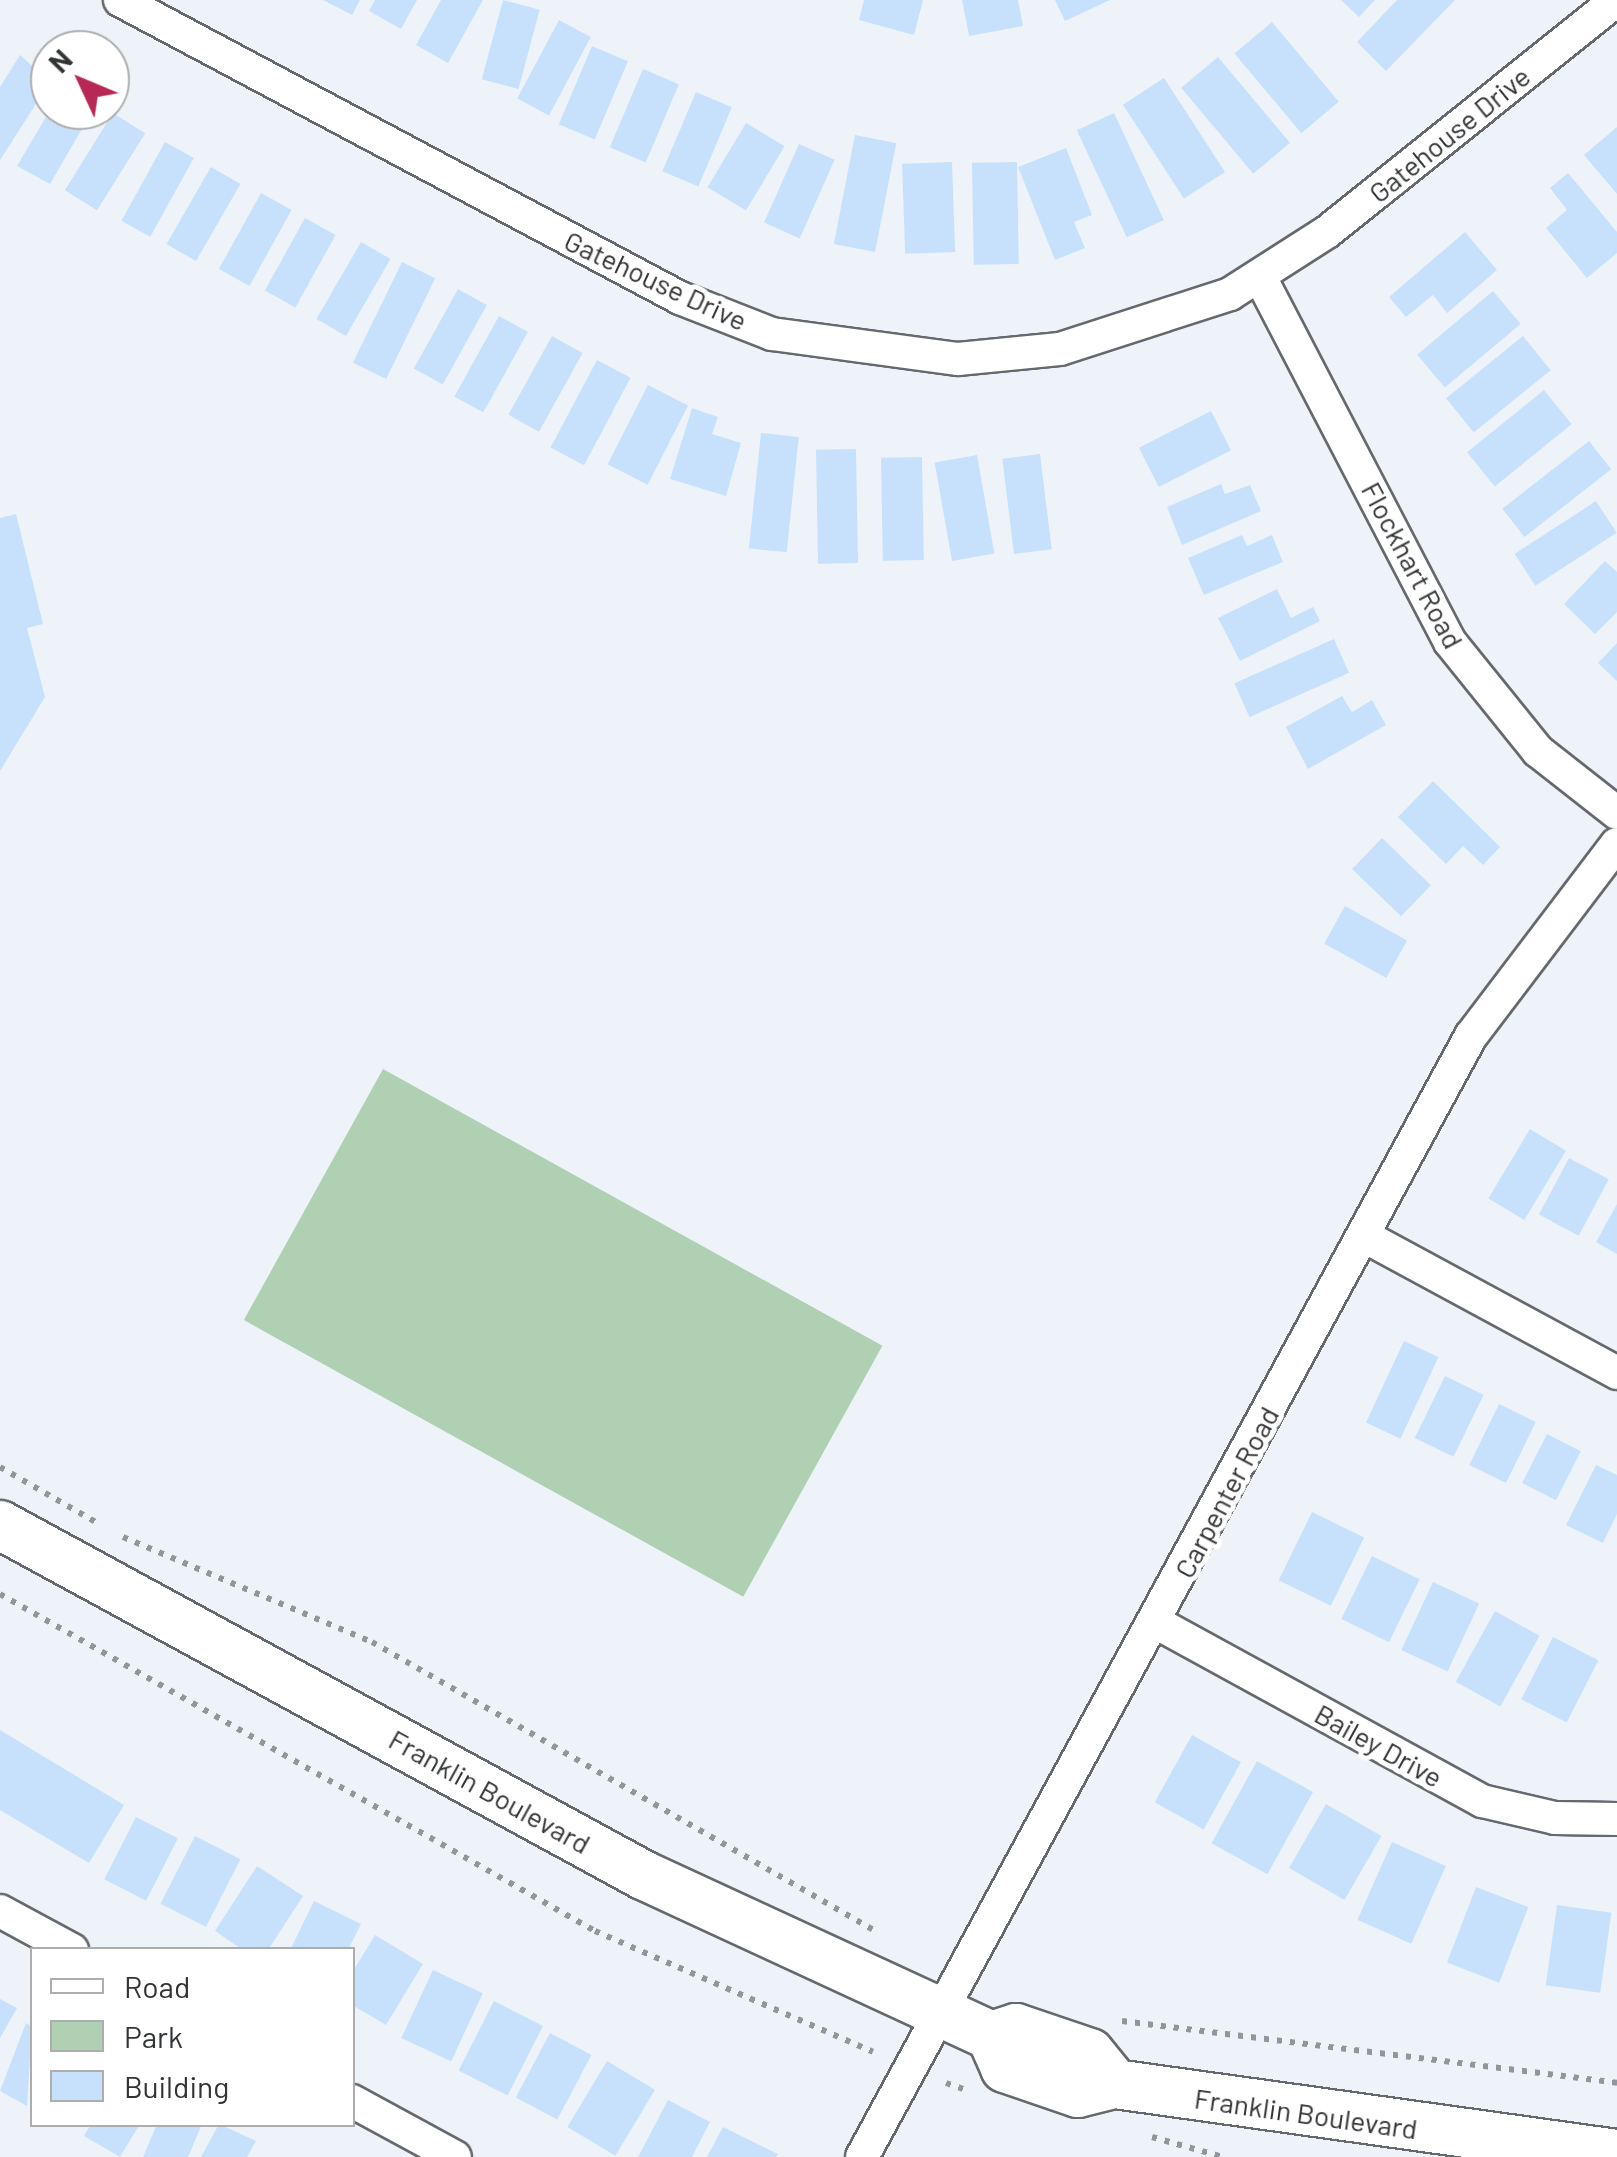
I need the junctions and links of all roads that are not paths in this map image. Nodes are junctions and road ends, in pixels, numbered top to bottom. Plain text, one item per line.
1 (120, 0) edge
2 (1617, 0) edge
3 (1577, 12) edge
4 (1260, 277) junction
5 (1617, 813) edge
6 (1617, 844) edge
7 (1364, 1236) junction
8 (1617, 1373) edge
9 (0, 1525) edge
10 (1156, 1622) junction
11 (1617, 1819) edge
12 (0, 1911) edge
13 (66, 1947) edge
14 (940, 2014) junction
15 (355, 2103) edge
16 (1617, 2154) edge
17 (455, 2157) edge
18 (862, 2157) edge

1 - 4 street, Gatehouse Drive
2 - 3 street, Gatehouse Drive
3 - 4 street, Gatehouse Drive
4 - 5 street, Flockhart Road
6 - 7 street, Carpenter Road
7 - 8 street
7 - 10 street, Carpenter Road
9 - 14 main road, Franklin Boulevard
10 - 11 street, Bailey Drive
10 - 14 street, Carpenter Road
12 - 13 street
14 - 16 main road, Franklin Boulevard
14 - 18 street, Carpenter Road
15 - 17 street

